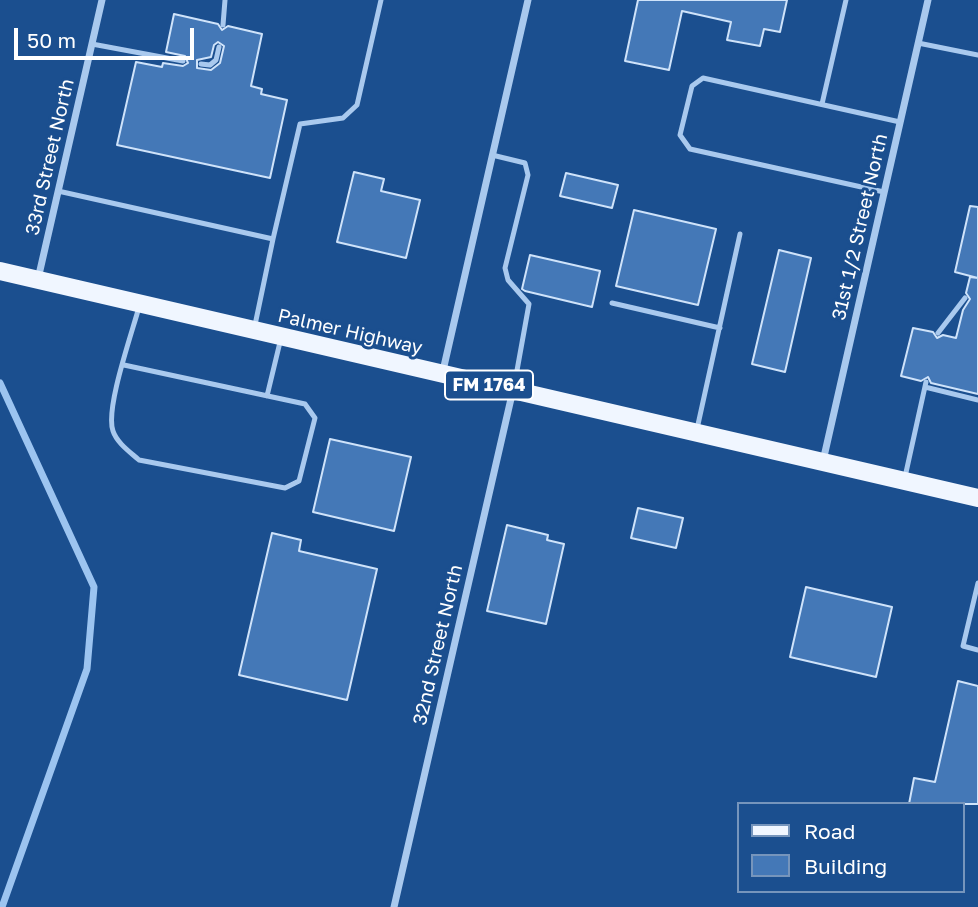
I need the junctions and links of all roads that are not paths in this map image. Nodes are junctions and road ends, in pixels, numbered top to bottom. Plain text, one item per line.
1 (102, 0) edge
2 (225, 0) edge
3 (381, 0) edge
4 (528, 0) edge
5 (846, 0) edge
6 (928, 0) edge
7 (223, 25) dead end
8 (918, 43) junction
9 (92, 44) junction
10 (219, 47) dead end
11 (978, 55) edge
12 (183, 61) dead end
13 (201, 64) dead end
14 (822, 104) junction
15 (900, 122) junction
16 (492, 155) junction
17 (58, 191) junction
18 (884, 192) junction
19 (740, 234) dead end
20 (273, 239) junction
21 (0, 271) edge
22 (38, 280) junction
23 (965, 298) dead end
24 (612, 303) dead end
25 (140, 304) junction
26 (720, 328) junction
27 (254, 331) junction
28 (938, 333) dead end
29 (281, 337) junction
30 (124, 365) junction
31 (442, 375) junction
32 (513, 390) junction
33 (267, 396) junction
34 (978, 400) edge
35 (696, 432) junction
36 (823, 461) junction
37 (904, 480) junction
38 (978, 498) edge
39 (978, 583) edge
40 (978, 650) edge
41 (394, 907) edge

1 - 9 street, 33rd Street North
2 - 7 lane
3 - 20 lane
4 - 16 street
5 - 14 lane
6 - 8 street, 31st 1/2 Street North
8 - 11 lane
8 - 15 street, 31st 1/2 Street North
9 - 12 lane
9 - 17 street, 33rd Street North
10 - 13 lane
14 - 15 lane
14 - 18 lane
15 - 18 street, 31st 1/2 Street North
16 - 31 street
16 - 32 lane
17 - 20 lane
17 - 22 street, 33rd Street North
18 - 36 street, 31st 1/2 Street North
19 - 26 lane
20 - 27 lane
21 - 22 main road, Palmer Highway / FM 1764
22 - 25 main road, Palmer Highway / FM 1764
23 - 28 lane
24 - 26 lane
25 - 27 main road, Palmer Highway / FM 1764
25 - 30 lane
26 - 35 lane
27 - 29 main road, Palmer Highway / FM 1764
29 - 31 main road, Palmer Highway / FM 1764
29 - 33 lane
30 - 33 lane
30 - 33 lane
31 - 32 main road, Palmer Highway / FM 1764
32 - 35 main road, Palmer Highway / FM 1764
32 - 41 street, 32nd Street North
34 - 37 lane
35 - 36 main road, Palmer Highway / FM 1764
36 - 37 main road, Palmer Highway / FM 1764
37 - 38 main road, Palmer Highway / FM 1764
39 - 40 lane

